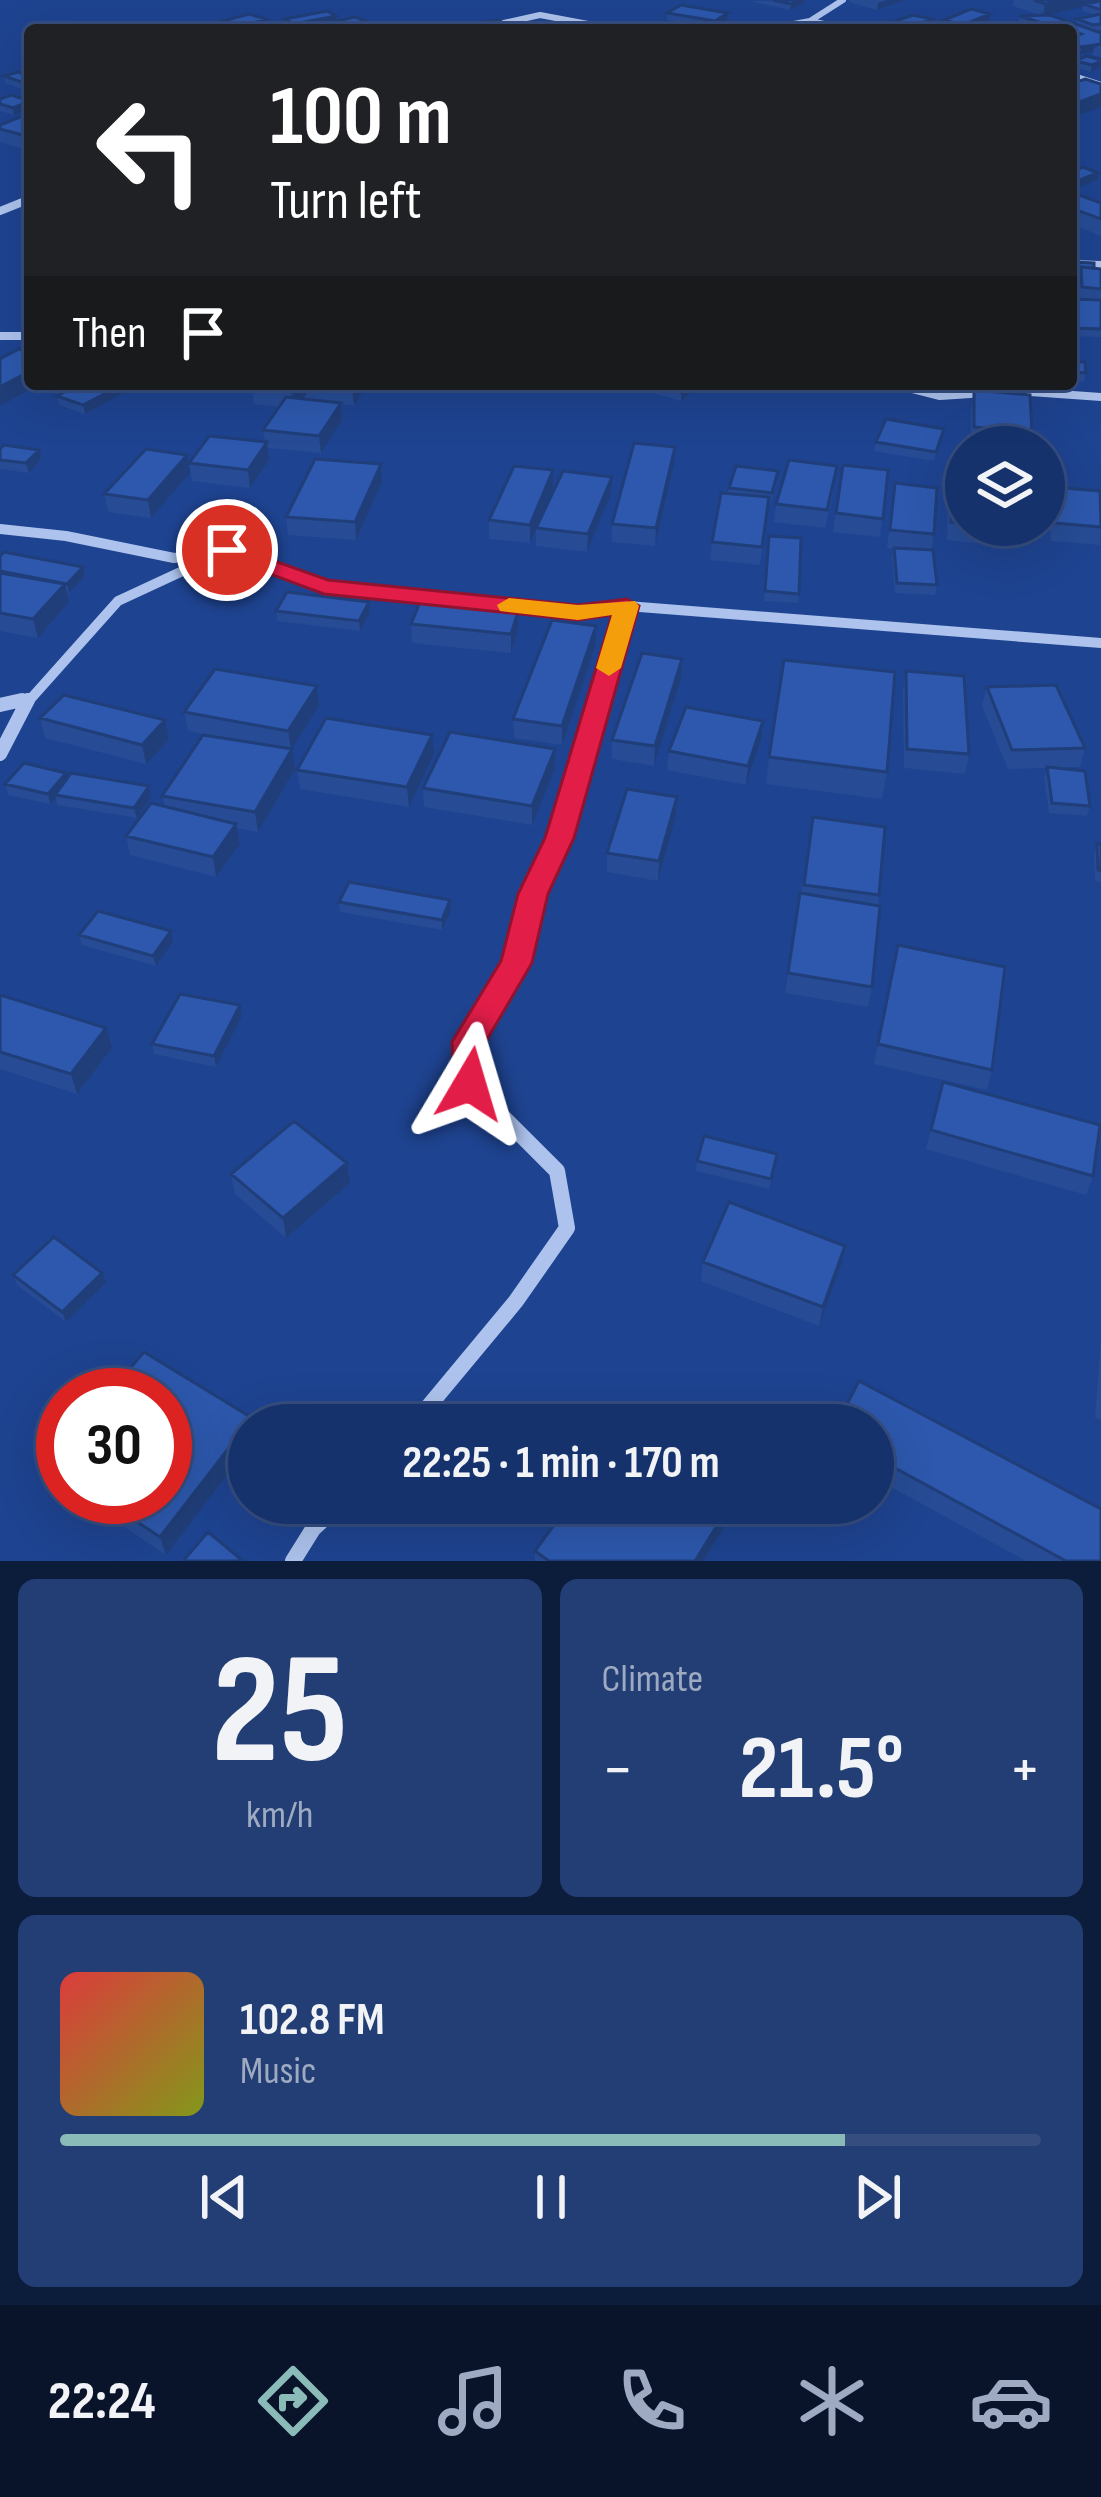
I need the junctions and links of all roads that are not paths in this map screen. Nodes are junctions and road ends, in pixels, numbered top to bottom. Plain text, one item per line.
1 (843, 0) edge
2 (810, 21) junction
3 (499, 24) edge
4 (589, 24) edge
5 (794, 24) edge
6 (824, 24) edge
7 (916, 390) edge
8 (1101, 397) edge
9 (0, 529) edge
10 (227, 550) junction
11 (627, 606) junction
12 (1101, 643) edge
13 (28, 698) junction
14 (0, 705) edge
15 (0, 754) edge
16 (430, 1404) edge
17 (318, 1524) edge
18 (292, 1561) edge

1 - 2 street
2 - 5 street
2 - 6 street
3 - 4 street
7 - 8 street
9 - 10 street
10 - 11 street
10 - 13 street
11 - 12 street
11 - 16 street
13 - 14 street
13 - 15 street
17 - 18 street

